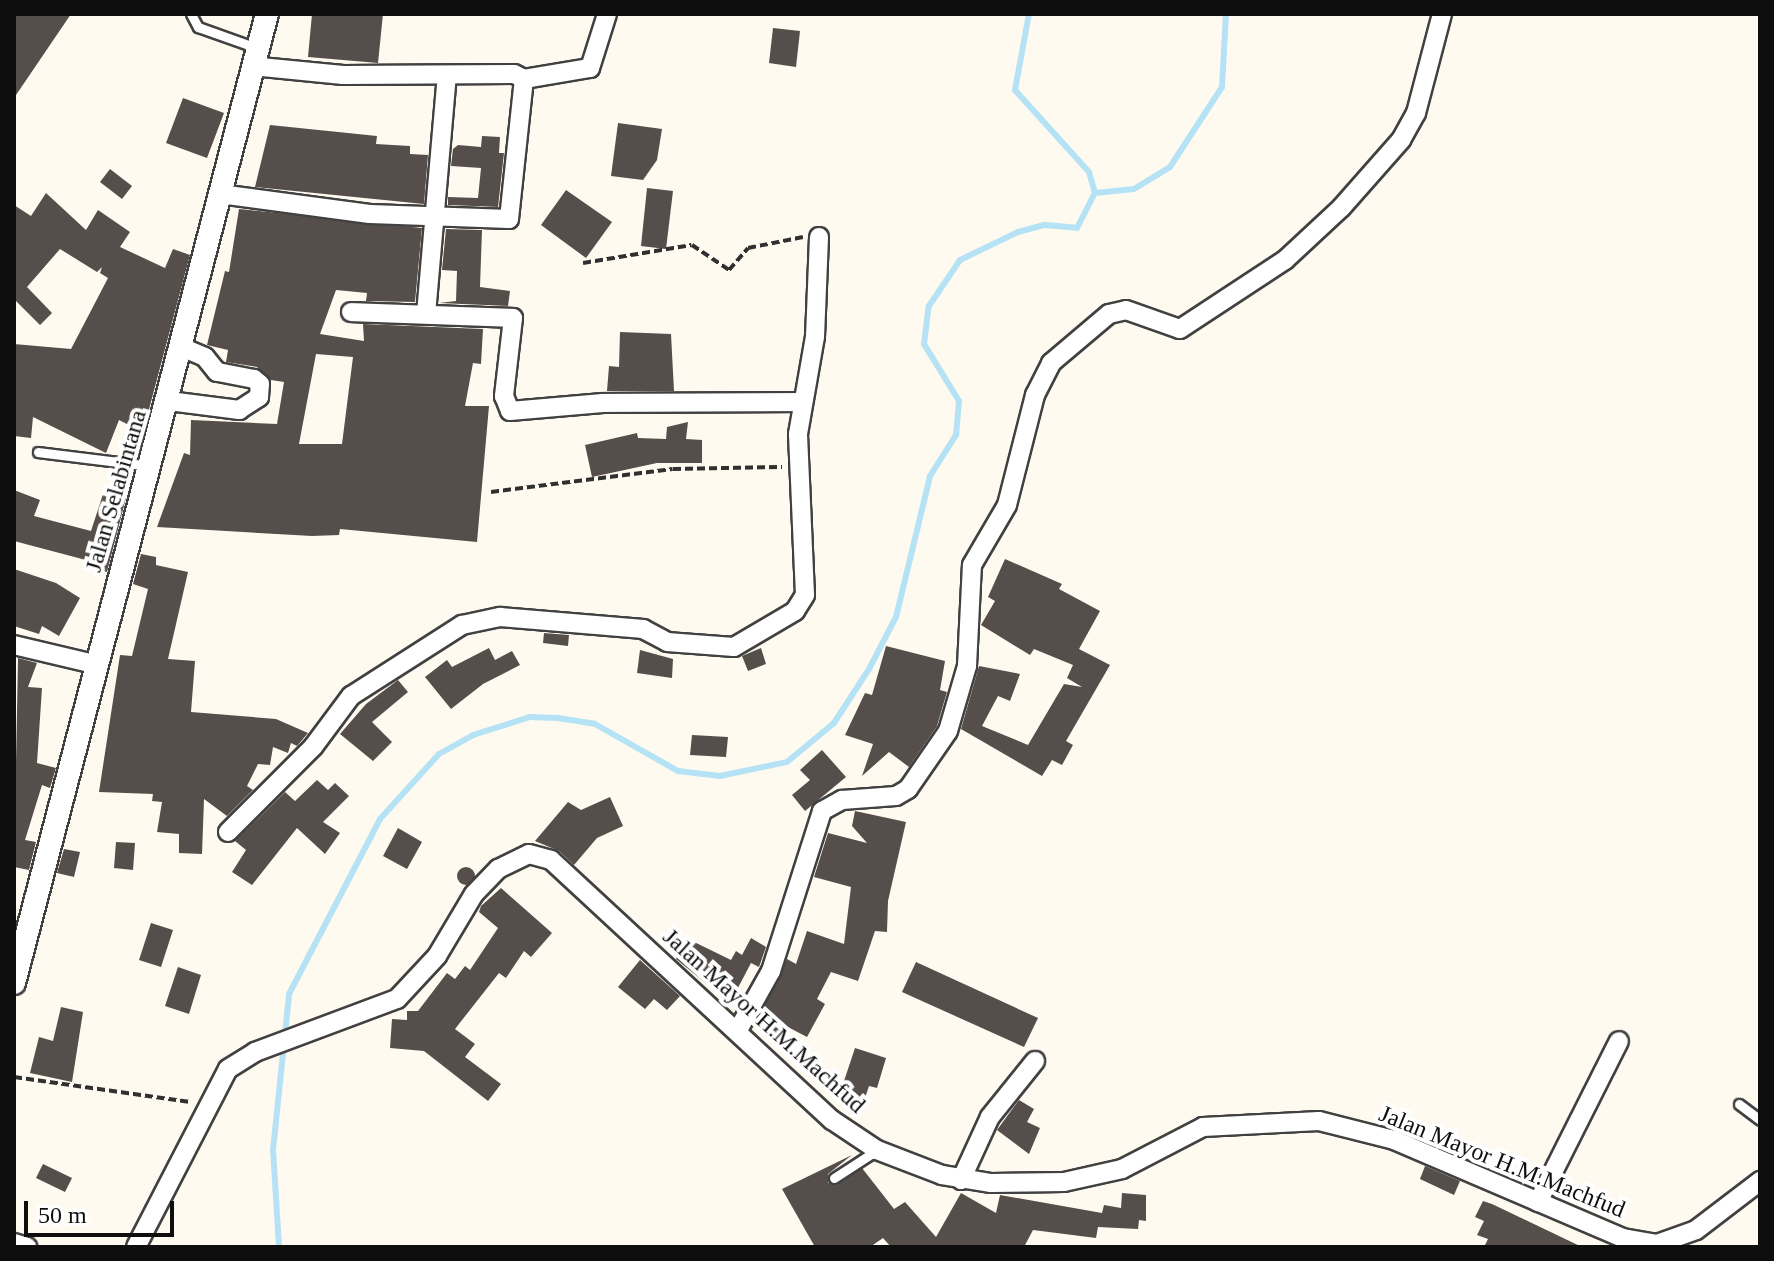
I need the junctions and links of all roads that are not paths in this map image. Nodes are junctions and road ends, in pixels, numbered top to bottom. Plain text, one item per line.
1 (191, 14) edge
2 (267, 14) edge
3 (607, 14) edge
4 (1442, 14) edge
5 (254, 57) junction
6 (447, 76) junction
7 (524, 79) junction
8 (220, 194) junction
9 (435, 220) junction
10 (819, 237) road end
11 (351, 312) dead end
12 (426, 314) junction
13 (182, 347) junction
14 (169, 401) junction
15 (799, 402) junction
16 (38, 452) dead end
17 (151, 466) junction
18 (14, 645) edge
19 (94, 664) junction
20 (228, 832) dead end
21 (14, 983) edge
22 (738, 1030) junction
23 (1619, 1041) dead end
24 (1035, 1061) dead end
25 (1739, 1104) dead end
26 (1760, 1120) edge
27 (877, 1150) junction
28 (834, 1178) dead end
29 (961, 1180) junction
30 (1760, 1181) edge
31 (1538, 1202) junction
32 (14, 1243) edge
33 (27, 1247) edge
34 (136, 1247) edge

1 - 5 lane
2 - 5 street, Jalan Selabintana
3 - 7 street
4 - 22 street
5 - 6 street
5 - 8 street, Jalan Selabintana
6 - 7 street
6 - 9 street
7 - 9 street
8 - 9 street
8 - 13 street, Jalan Selabintana
9 - 12 street
10 - 15 street
11 - 12 street
12 - 15 street
13 - 14 street, Jalan Selabintana
13 - 14 street
14 - 17 street, Jalan Selabintana
15 - 20 street
16 - 17 lane
17 - 19 street, Jalan Selabintana
18 - 19 street
19 - 21 street, Jalan Selabintana
22 - 27 street, Jalan Mayor H.M.Machfud
22 - 34 street, Jalan Mayor H.M.Machfud
23 - 31 street
24 - 29 street
25 - 26 lane
27 - 28 lane
27 - 29 street, Jalan Mayor H.M.Machfud
29 - 31 street, Jalan Mayor H.M.Machfud
30 - 31 street, Jalan Mayor H.M.Machfud
32 - 33 street

